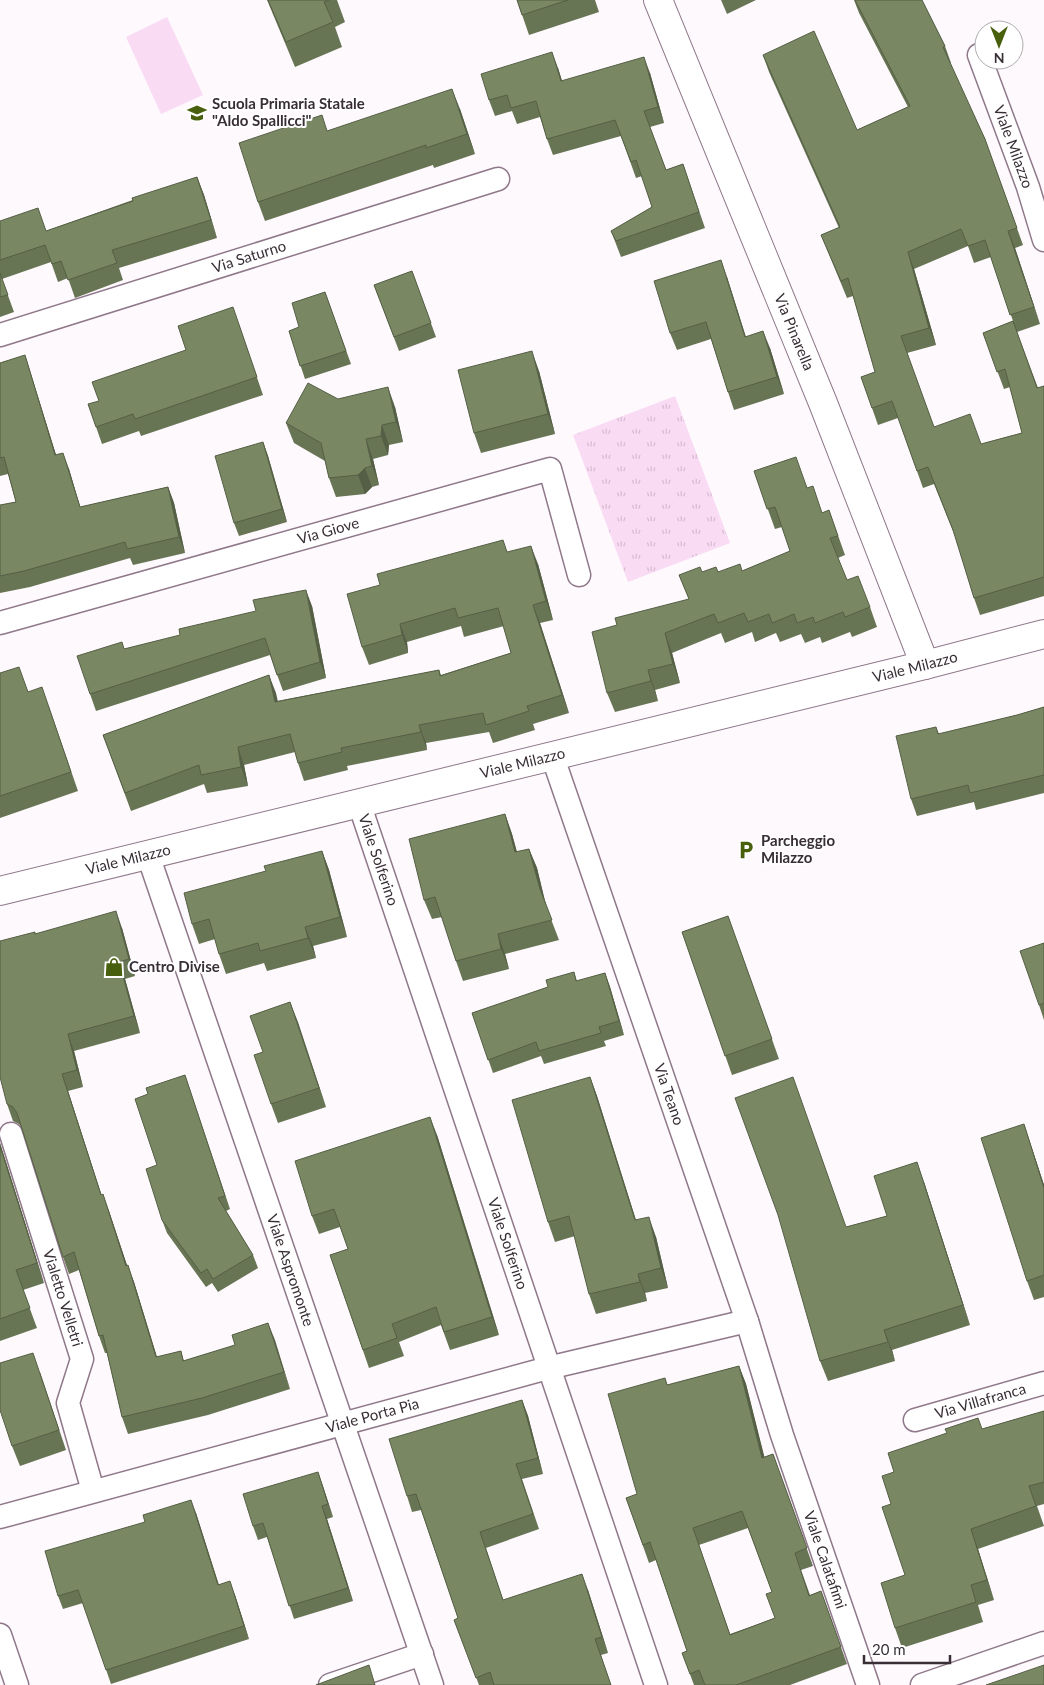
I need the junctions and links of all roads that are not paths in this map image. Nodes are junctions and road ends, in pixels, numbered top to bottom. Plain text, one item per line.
1 (658, 0) edge
2 (985, 70) edge
3 (498, 179) dead end
4 (1044, 240) edge
5 (0, 335) edge
6 (579, 575) dead end
7 (0, 623) edge
8 (1044, 634) edge
9 (925, 665) junction
10 (552, 755) junction
11 (359, 803) junction
12 (148, 855) junction
13 (0, 891) edge
14 (11, 1134) dead end
15 (747, 1321) junction
16 (548, 1368) junction
17 (1044, 1383) edge
18 (915, 1420) dead end
19 (343, 1422) junction
20 (782, 1435) joint
21 (93, 1491) junction
22 (0, 1517) edge
23 (0, 1635) edge
24 (1044, 1643) edge
25 (422, 1654) junction
26 (17, 1685) edge
27 (330, 1685) edge
28 (432, 1685) edge
29 (656, 1685) edge
30 (868, 1685) edge
31 (922, 1685) edge

1 - 9 street, Via Pinarella
2 - 4 street, Viale Milazzo
3 - 5 street, Via Saturno
6 - 7 street, Via Giove
8 - 9 street, Viale Milazzo
9 - 10 street, Viale Milazzo
10 - 11 street, Viale Milazzo
10 - 15 street, Via Teano
11 - 12 street, Viale Milazzo
11 - 16 street, Viale Solferino
12 - 13 street, Viale Milazzo
12 - 19 street, Viale Aspromonte
14 - 21 street, Vialetto Velletri
15 - 16 street, Viale Porta Pia
15 - 20 street, Via Teano
16 - 19 street, Viale Porta Pia
16 - 29 street, Viale Solferino
17 - 18 street, Via Villafranca
19 - 21 street, Viale Porta Pia
19 - 25 street, Viale Aspromonte
20 - 30 street, Viale Calatafimi
21 - 22 street, Viale Porta Pia
23 - 26 street
24 - 31 street
25 - 27 street
25 - 28 street, Viale Aspromonte

